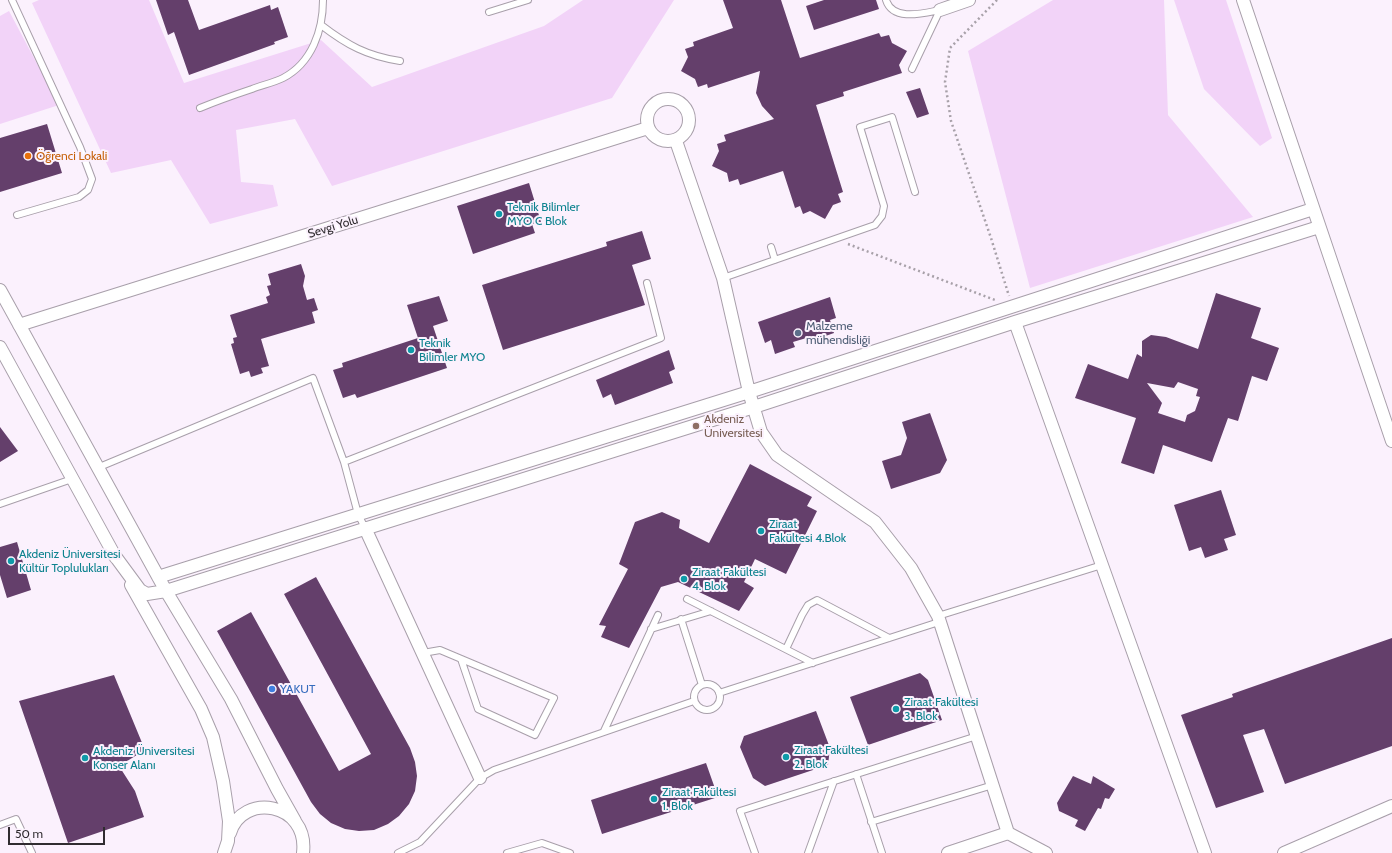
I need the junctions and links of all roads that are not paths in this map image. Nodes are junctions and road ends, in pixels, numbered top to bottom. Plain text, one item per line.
1 (12, 0) edge
2 (323, 0) edge
3 (528, 0) edge
4 (886, 0) edge
5 (969, 0) edge
6 (1243, 0) edge
7 (940, 10) junction
8 (489, 12) dead end
9 (321, 25) junction
10 (400, 61) dead end
11 (912, 69) dead end
12 (200, 108) dead end
13 (648, 128) junction
14 (676, 141) junction
15 (915, 192) dead end
16 (1314, 209) junction
17 (17, 215) dead end
18 (1319, 227) junction
19 (771, 247) dead end
20 (775, 260) junction
21 (723, 278) junction
22 (647, 283) dead end
23 (0, 290) edge
24 (1015, 322) junction
25 (19, 325) junction
26 (0, 347) edge
27 (750, 392) junction
28 (754, 407) junction
29 (1392, 441) edge
30 (344, 462) junction
31 (97, 468) junction
32 (72, 479) junction
33 (0, 504) edge
34 (358, 514) junction
35 (365, 528) junction
36 (112, 552) junction
37 (1102, 565) junction
38 (158, 577) junction
39 (166, 591) junction
40 (688, 599) dead end
41 (711, 611) junction
42 (658, 614) dead end
43 (938, 619) junction
44 (681, 620) junction
45 (651, 629) junction
46 (889, 638) junction
47 (786, 649) junction
48 (423, 653) junction
49 (461, 659) junction
50 (813, 663) junction
51 (702, 685) junction
52 (719, 693) junction
53 (694, 701) junction
54 (604, 731) junction
55 (977, 736) junction
56 (856, 774) junction
57 (480, 778) junction
58 (834, 781) junction
59 (993, 785) junction
60 (1392, 806) edge
61 (295, 821) junction
62 (871, 822) junction
63 (0, 824) edge
64 (302, 832) junction
65 (1008, 833) junction
66 (228, 847) edge
67 (32, 853) edge
68 (224, 853) edge
69 (303, 853) edge
70 (313, 853) edge
71 (398, 853) edge
72 (507, 853) edge
73 (570, 853) edge
74 (755, 853) edge
75 (808, 853) edge
76 (882, 853) edge
77 (948, 853) edge
78 (1046, 853) edge
79 (1205, 853) edge
80 (1284, 853) edge

1 - 17 lane
2 - 9 lane
3 - 8 lane
4 - 7 lane
5 - 7 street
6 - 16 street
7 - 11 lane
9 - 10 lane
9 - 12 lane
13 - 14 street
13 - 14 street
13 - 25 street, Sevgi Yolu
14 - 21 street
15 - 20 lane
16 - 18 street
16 - 27 street
18 - 24 street
18 - 29 street
19 - 20 lane
20 - 21 lane
21 - 27 street
22 - 30 lane
23 - 25 street
24 - 28 street
24 - 37 street
25 - 31 street
26 - 32 street
27 - 28 street
27 - 34 street
28 - 35 street
28 - 43 street
30 - 31 lane
30 - 34 lane
31 - 38 street
32 - 33 lane
32 - 36 street
34 - 35 lane
34 - 38 street
35 - 39 street
35 - 48 street
36 - 39 street
36 - 66 street
37 - 43 lane
37 - 79 street
38 - 39 street
39 - 61 street
40 - 41 lane
41 - 44 lane
41 - 47 lane
42 - 45 lane
43 - 46 lane
43 - 55 street
44 - 45 lane
44 - 51 lane
45 - 54 lane
46 - 47 lane
46 - 50 lane
47 - 50 lane
48 - 49 lane
48 - 57 street
49 - 49 lane
50 - 52 lane
51 - 52 lane
51 - 53 lane
52 - 53 lane
53 - 54 lane
54 - 57 lane
55 - 56 lane
55 - 59 street
56 - 58 lane
56 - 62 lane
57 - 71 lane
58 - 74 lane
58 - 75 lane
59 - 62 lane
59 - 65 street
60 - 80 street
61 - 64 street
61 - 66 street
62 - 76 lane
63 - 67 lane
64 - 69 street
64 - 70 street
65 - 77 street
65 - 78 street
66 - 68 street
72 - 73 lane

